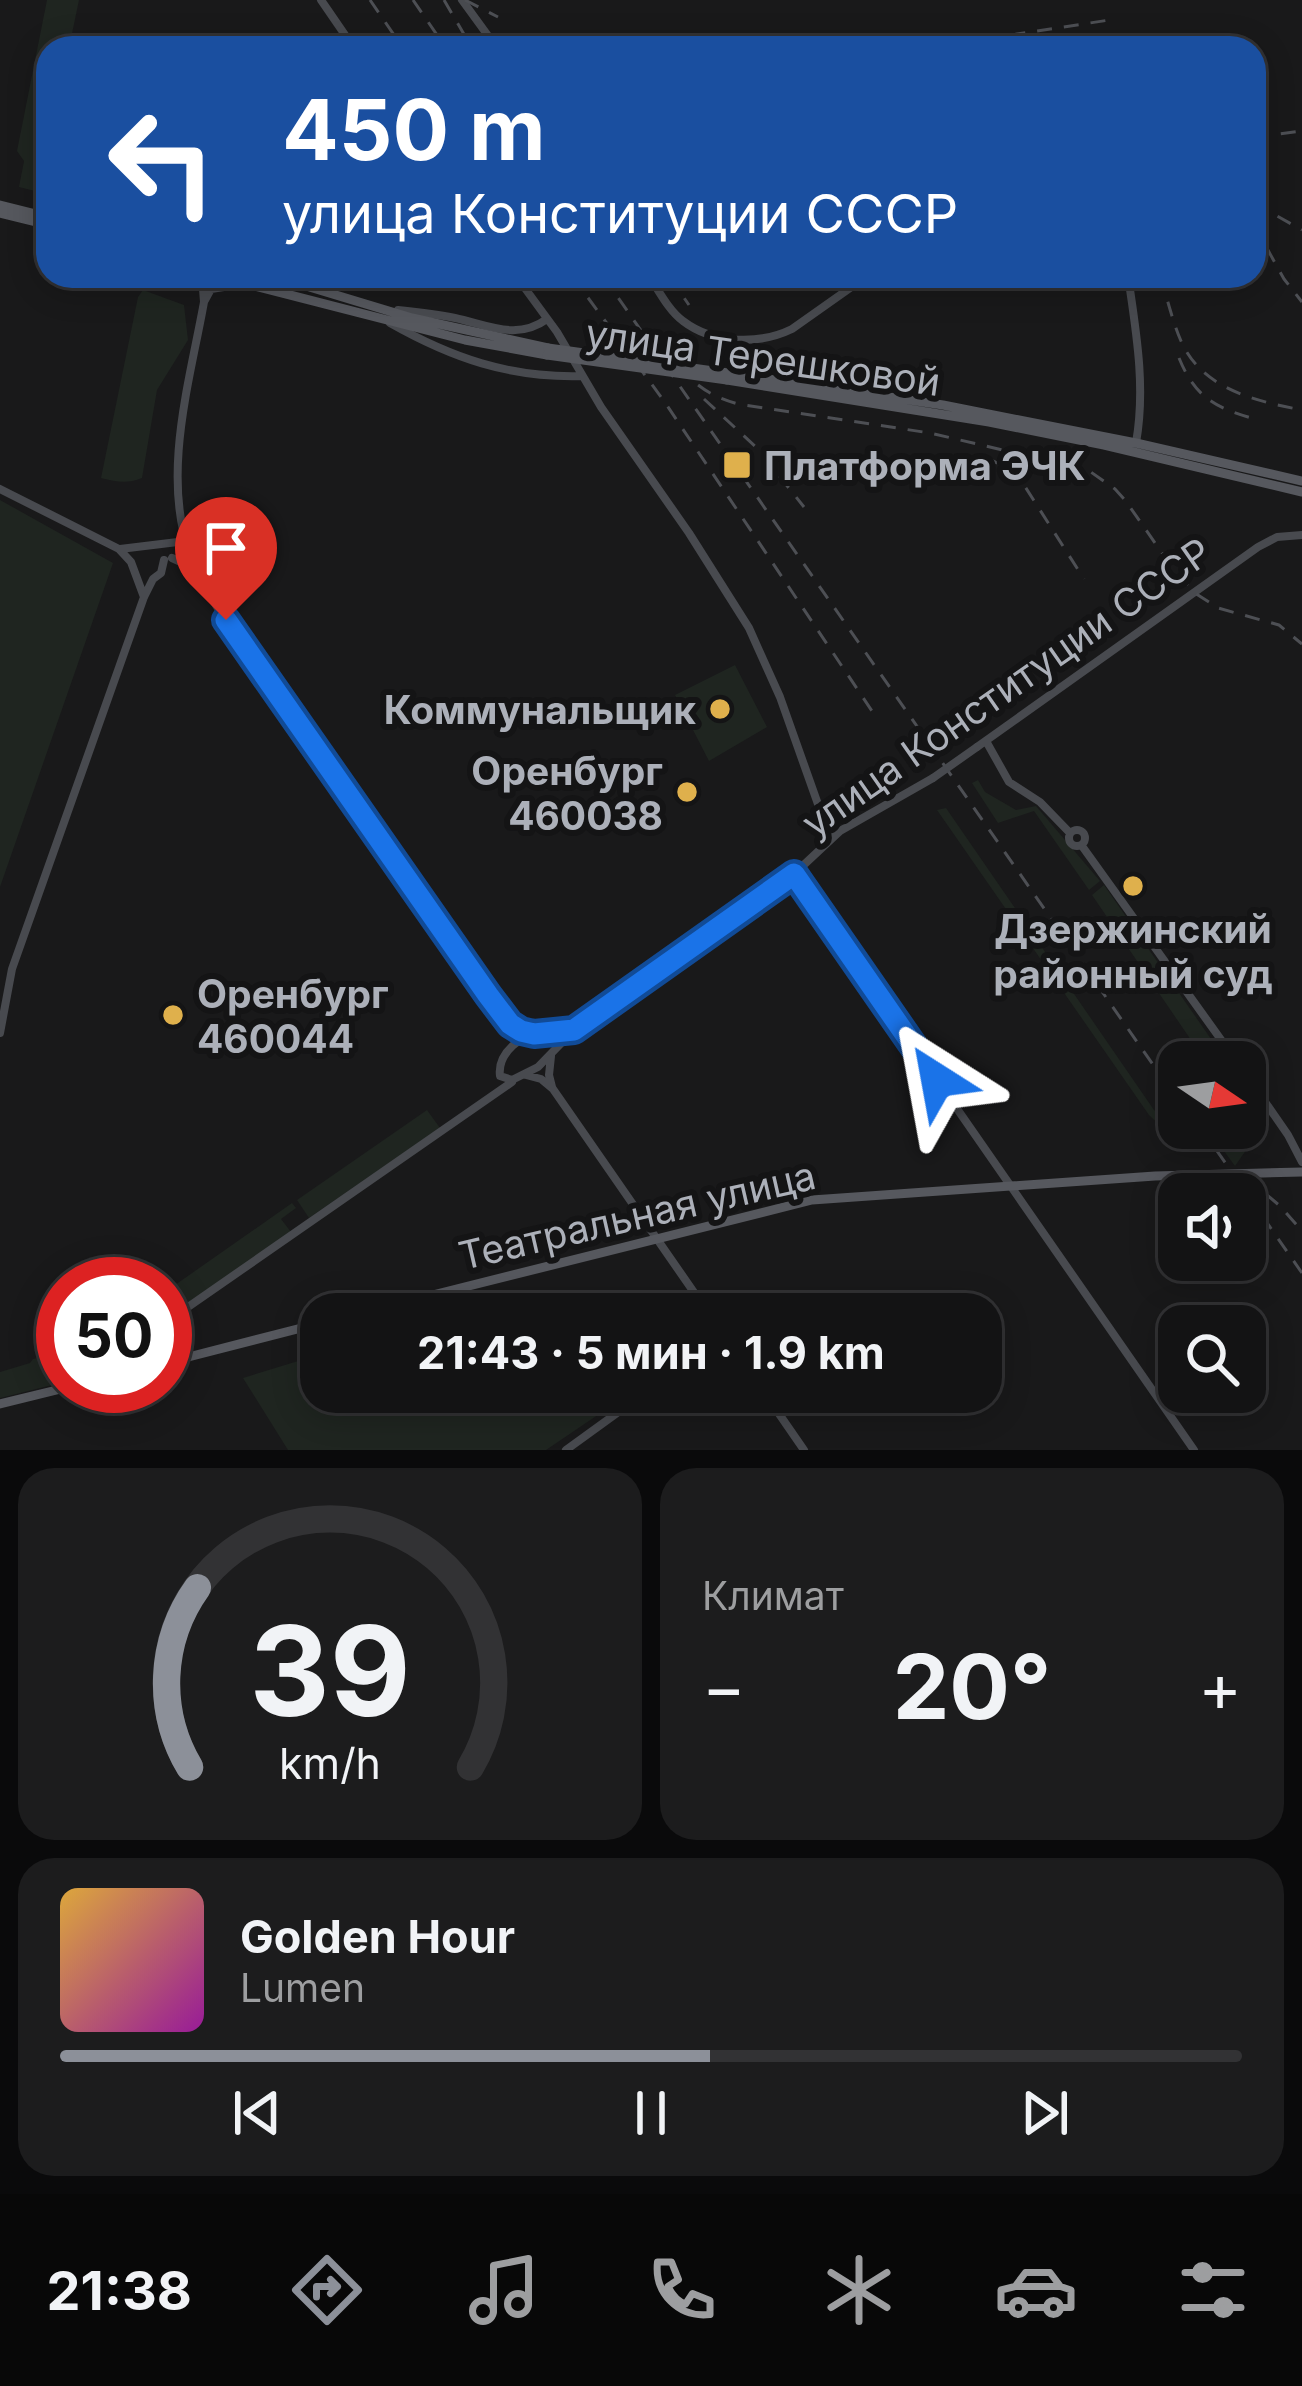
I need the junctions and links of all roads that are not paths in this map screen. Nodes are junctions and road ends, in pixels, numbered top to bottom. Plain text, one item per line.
1 (321, 0) edge
2 (462, 0) edge
3 (346, 36) edge
4 (488, 36) edge
5 (0, 209) edge
6 (36, 218) edge
7 (202, 288) edge
8 (216, 288) edge
9 (256, 288) edge
10 (272, 288) edge
11 (307, 288) edge
12 (524, 288) edge
13 (657, 288) edge
14 (850, 288) edge
15 (1129, 288) edge
16 (271, 292) junction
17 (204, 302) junction
18 (380, 314) junction
19 (547, 320) junction
20 (442, 325) junction
21 (432, 346) junction
22 (582, 376) junction
23 (1135, 447) junction
24 (1302, 481) edge
25 (0, 489) edge
26 (1302, 492) edge
27 (1302, 536) edge
28 (186, 541) junction
29 (144, 548) junction
30 (118, 549) junction
31 (190, 553) junction
32 (168, 559) junction
33 (131, 562) junction
34 (196, 569) junction
35 (138, 578) junction
36 (153, 579) junction
37 (144, 598) junction
38 (986, 741) junction
39 (830, 838) junction
40 (794, 874) junction
41 (505, 1019) junction
42 (574, 1030) junction
43 (554, 1032) junction
44 (0, 1033) edge
45 (534, 1034) junction
46 (1222, 1041) edge
47 (508, 1051) junction
48 (553, 1053) junction
49 (498, 1070) junction
50 (521, 1076) junction
51 (553, 1089) junction
52 (490, 1096) junction
53 (1266, 1104) edge
54 (1288, 1136) junction
55 (1302, 1147) edge
56 (1302, 1162) edge
57 (1299, 1174) edge
58 (1009, 1185) junction
59 (657, 1238) junction
60 (440, 1293) edge
61 (695, 1293) edge
62 (192, 1305) edge
63 (300, 1328) edge
64 (192, 1356) edge
65 (36, 1395) edge
66 (0, 1404) edge
67 (617, 1413) edge
68 (778, 1413) edge
69 (566, 1450) edge
70 (804, 1450) edge
71 (1195, 1450) edge

1 - 3 main road
2 - 4 main road
5 - 6 main road
7 - 17 main road
8 - 17 main road
9 - 16 main road, улица Терешковой
10 - 16 main road
11 - 18 main road, улица Терешковой
12 - 19 main road
13 - 14 main road
15 - 23 main road
16 - 18 main road, улица Терешковой
17 - 28 main road
18 - 20 main road, улица Терешковой
18 - 21 main road
19 - 20 main road
19 - 22 main road
20 - 21 main road
20 - 23 main road, улица Терешковой, bridge
21 - 22 main road
22 - 39 main road
23 - 24 main road, улица Терешковой
23 - 26 main road, улица Терешковой
25 - 30 main road
27 - 38 main road, улица Конституции СССР
28 - 29 main road
28 - 31 main road
29 - 30 main road
29 - 32 main road
29 - 33 main road
30 - 33 main road
31 - 32 main road
31 - 34 main road
32 - 34 main road
32 - 36 main road
33 - 35 main road
34 - 41 main road
35 - 36 main road
35 - 37 main road
36 - 37 main road
37 - 44 main road
38 - 39 main road, улица Конституции СССР, bridge
38 - 46 main road
39 - 40 main road, улица Конституции СССР
40 - 42 main road, улица Конституции СССР
40 - 58 main road
41 - 45 main road
41 - 47 main road
42 - 43 main road, улица Конституции СССР
42 - 48 main road, улица Конституции СССР
43 - 45 main road, улица Конституции СССР
43 - 48 main road
45 - 47 main road
47 - 49 main road
48 - 50 main road, улица Конституции СССР
48 - 51 main road
49 - 50 main road
49 - 52 main road
50 - 51 main road
50 - 52 main road
51 - 59 main road
52 - 62 main road
53 - 54 main road
54 - 55 main road
54 - 56 main road
57 - 58 main road, Театральная улица
58 - 59 main road, Театральная улица
58 - 71 main road
59 - 60 main road, Театральная улица
59 - 61 main road
63 - 64 main road
65 - 66 main road
67 - 69 main road
68 - 70 main road

